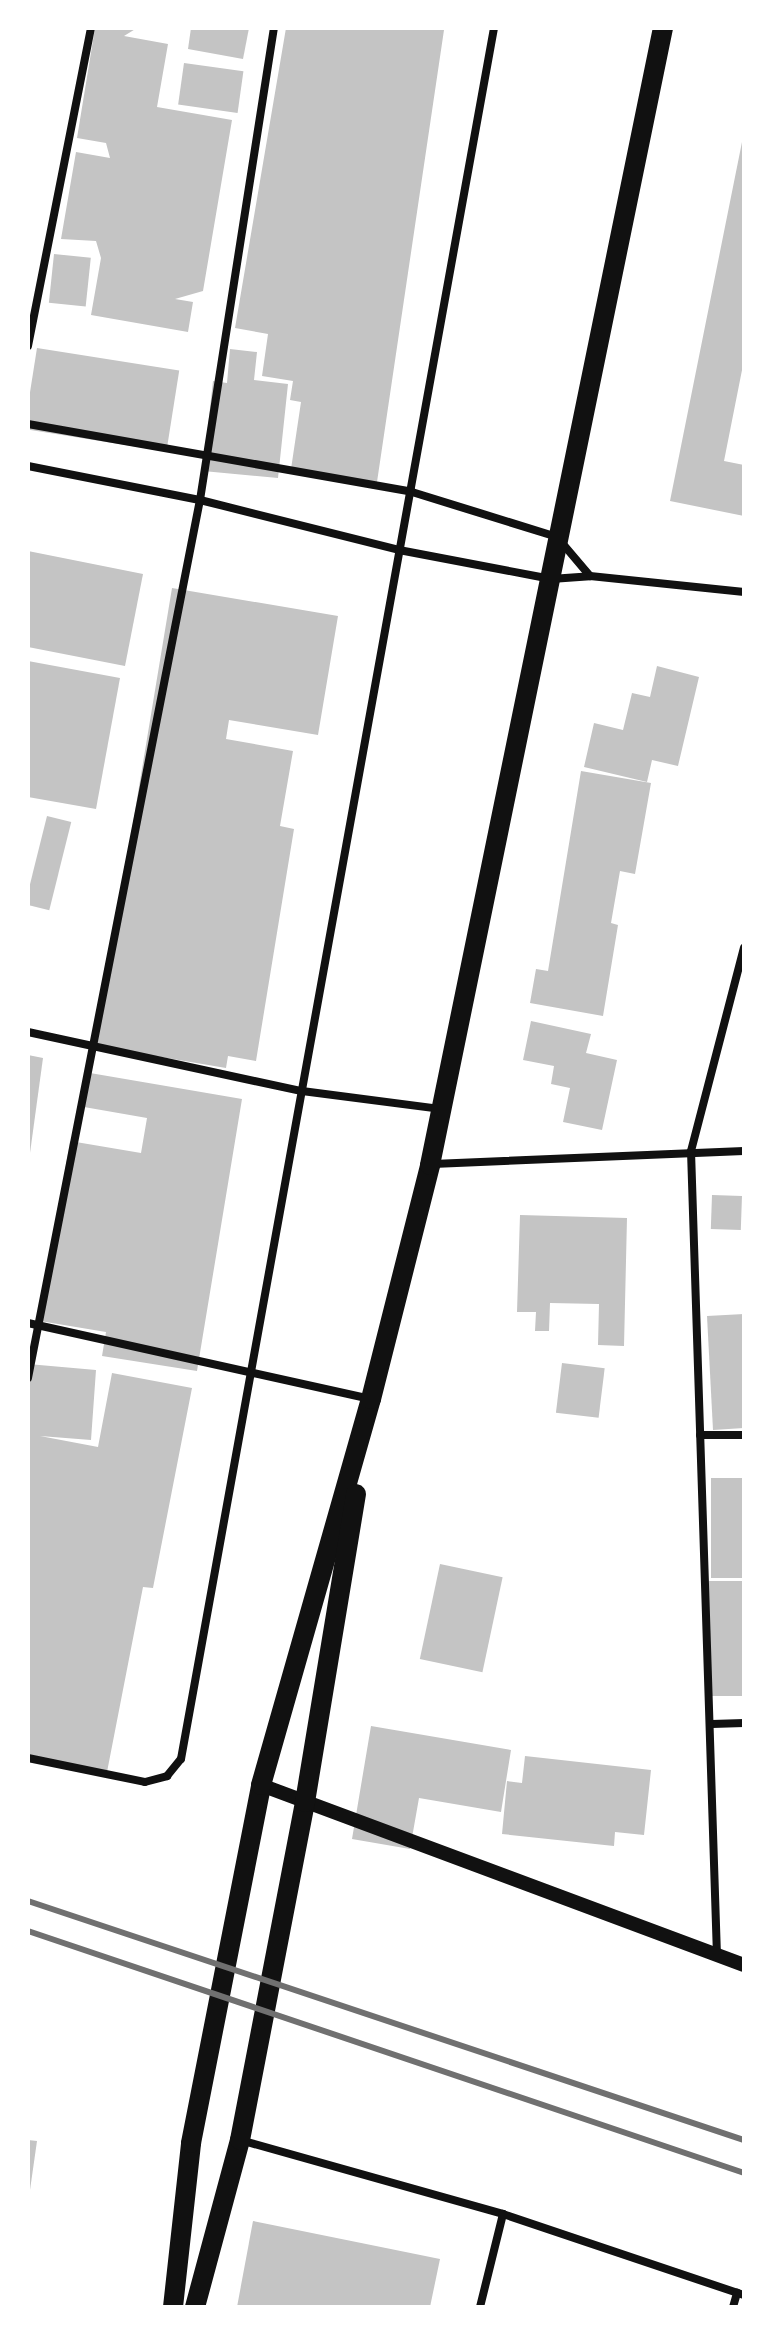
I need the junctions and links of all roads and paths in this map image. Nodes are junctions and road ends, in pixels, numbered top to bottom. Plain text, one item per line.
1 (91, 28) edge
2 (274, 28) edge
3 (494, 28) edge
4 (663, 28) edge
5 (28, 346) edge
6 (28, 424) edge
7 (208, 453) junction
8 (28, 466) edge
9 (412, 492) junction
10 (200, 500) junction
11 (557, 537) junction
12 (399, 550) junction
13 (590, 576) junction
14 (551, 579) junction
15 (744, 592) edge
16 (744, 948) edge
17 (28, 1032) edge
18 (95, 1046) junction
19 (302, 1091) junction
20 (442, 1109) junction
21 (691, 1151) junction
22 (744, 1151) edge
23 (430, 1165) junction
24 (28, 1323) edge
25 (39, 1325) junction
26 (250, 1376) junction
27 (28, 1378) edge
28 (371, 1399) junction
29 (700, 1435) junction
30 (744, 1435) edge
31 (744, 1723) edge
32 (712, 1724) junction
33 (28, 1758) edge
34 (261, 1785) junction
35 (305, 1802) junction
36 (717, 1959) junction
37 (744, 1965) edge
38 (240, 2140) junction
39 (503, 2214) junction
40 (740, 2294) edge
41 (173, 2307) edge
42 (195, 2307) edge
43 (480, 2307) edge
44 (733, 2307) edge

1 - 5 street
2 - 7 street
3 - 9 street
4 - 11 main road
6 - 7 street
7 - 9 street
7 - 10 street
8 - 10 street
9 - 11 street
9 - 12 street
10 - 12 street
10 - 18 street
11 - 13 street
11 - 14 main road
12 - 14 street
12 - 19 street
13 - 14 street
13 - 15 street
14 - 20 main road
16 - 21 street
17 - 18 street
18 - 19 street
18 - 25 street
19 - 20 street
19 - 26 street
20 - 23 main road
21 - 22 street
21 - 23 street
21 - 29 street
23 - 28 main road
24 - 25 street
25 - 26 street
25 - 27 street
26 - 28 street
26 - 33 street
28 - 34 main road
28 - 35 main road
29 - 30 street
29 - 32 street
31 - 32 street
32 - 36 street
34 - 35 street
34 - 41 main road
35 - 36 street
35 - 38 main road
36 - 37 street
38 - 39 street
38 - 42 main road
39 - 40 street
39 - 43 street
40 - 44 street

